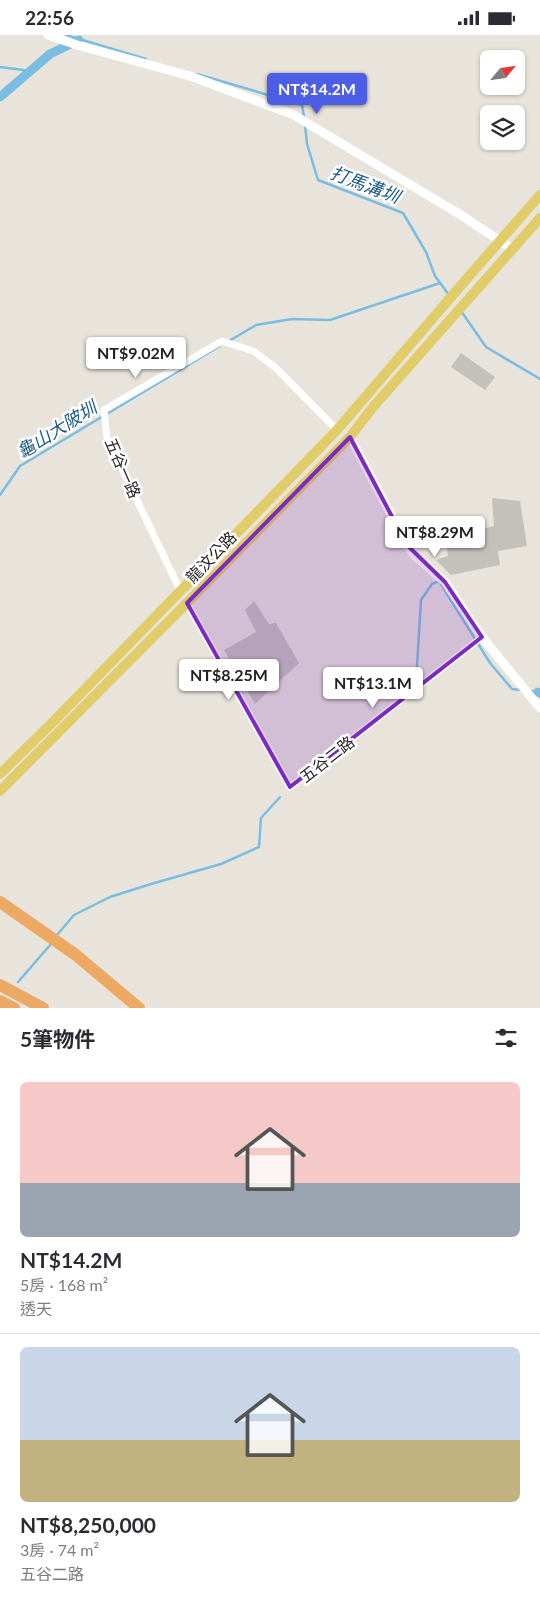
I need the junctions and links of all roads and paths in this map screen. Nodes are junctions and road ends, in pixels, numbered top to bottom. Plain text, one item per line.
1 (48, 35) edge
2 (540, 195) edge
3 (540, 218) edge
4 (501, 241) junction
5 (512, 249) junction
6 (337, 430) junction
7 (350, 437) junction
8 (181, 592) junction
9 (187, 603) junction
10 (480, 639) junction
11 (538, 705) edge
12 (0, 774) edge
13 (0, 791) edge
14 (0, 897) edge
15 (5, 905) edge
16 (0, 985) edge
17 (0, 1001) edge
18 (14, 1008) edge
19 (43, 1008) edge
20 (139, 1008) edge

1 - 4 street
2 - 4 main road
3 - 5 main road
4 - 5 street
4 - 6 main road, 龍汶公路
5 - 7 main road, 龍汶公路
6 - 7 main road
6 - 8 main road, 龍汶公路
6 - 8 street, 五谷一路
7 - 9 main road, 龍汶公路
7 - 10 street
8 - 12 main road, 龍汶公路
9 - 10 street, 五谷二路
9 - 13 main road, 龍汶公路
10 - 11 street
14 - 15 highway
15 - 20 highway
16 - 19 highway
17 - 18 highway

